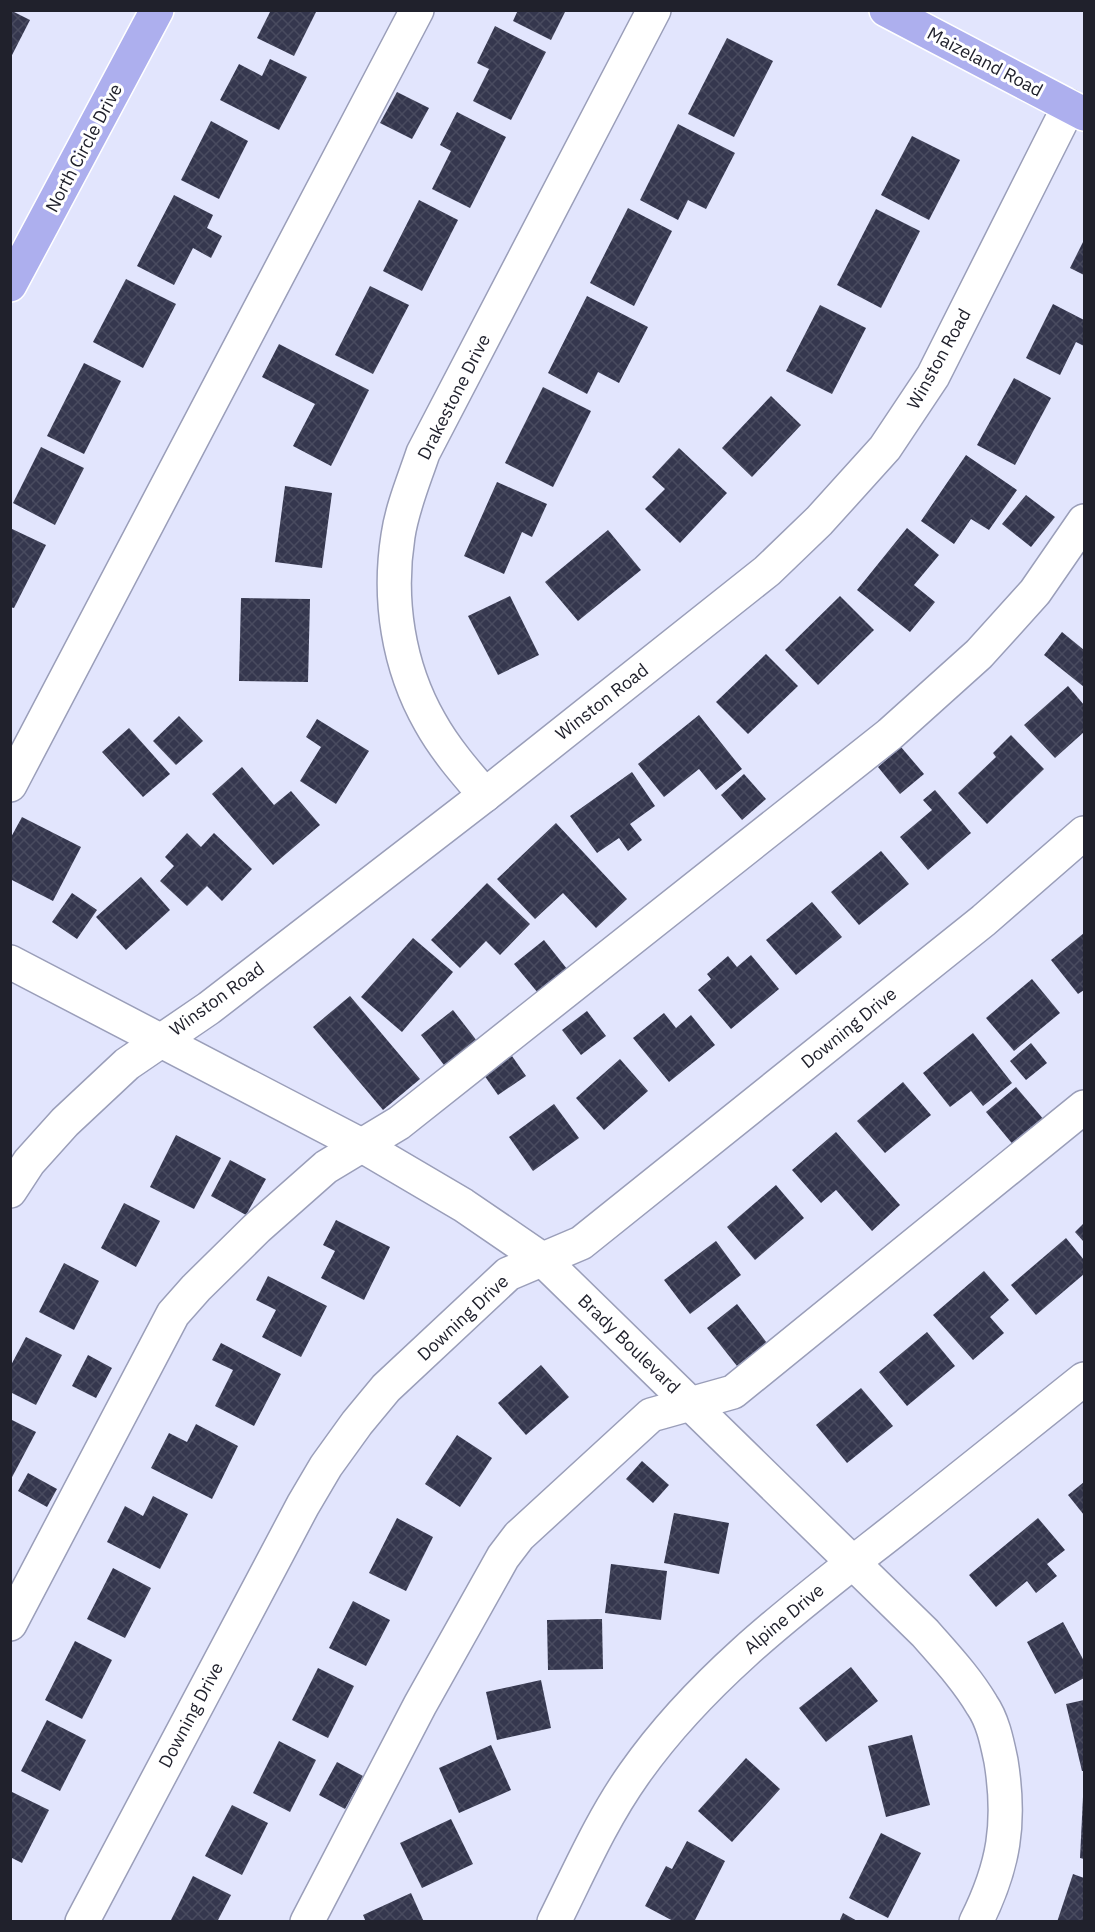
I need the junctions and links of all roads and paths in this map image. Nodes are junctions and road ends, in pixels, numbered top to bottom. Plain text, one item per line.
1 (157, 10) edge
2 (417, 10) edge
3 (654, 10) edge
4 (886, 10) edge
5 (1077, 110) edge
6 (10, 285) edge
7 (1084, 521) edge
8 (10, 785) edge
9 (485, 795) junction
10 (1084, 833) edge
11 (10, 962) edge
12 (161, 1040) junction
13 (1084, 1107) edge
14 (361, 1145) junction
15 (10, 1191) edge
16 (542, 1259) junction
17 (1084, 1379) edge
18 (691, 1403) junction
19 (853, 1563) junction
20 (10, 1624) edge
21 (82, 1922) edge
22 (307, 1922) edge
23 (554, 1922) edge
24 (976, 1922) edge

1 - 6 main road, North Circle Drive
2 - 8 street
3 - 9 street, Drakestone Drive
4 - 5 main road, Maizeland Road
5 - 9 street, Winston Road
7 - 14 street
9 - 12 street, Winston Road
10 - 16 street, Downing Drive
11 - 12 street, Brady Boulevard
12 - 14 street, Brady Boulevard
12 - 15 street, Winston Road
13 - 18 street
14 - 16 street, Brady Boulevard
14 - 20 street
16 - 18 street, Brady Boulevard
16 - 21 street, Downing Drive
17 - 19 street, Alpine Drive
18 - 19 street, Brady Boulevard
18 - 22 street
19 - 23 street, Alpine Drive
19 - 24 street, Brady Boulevard

